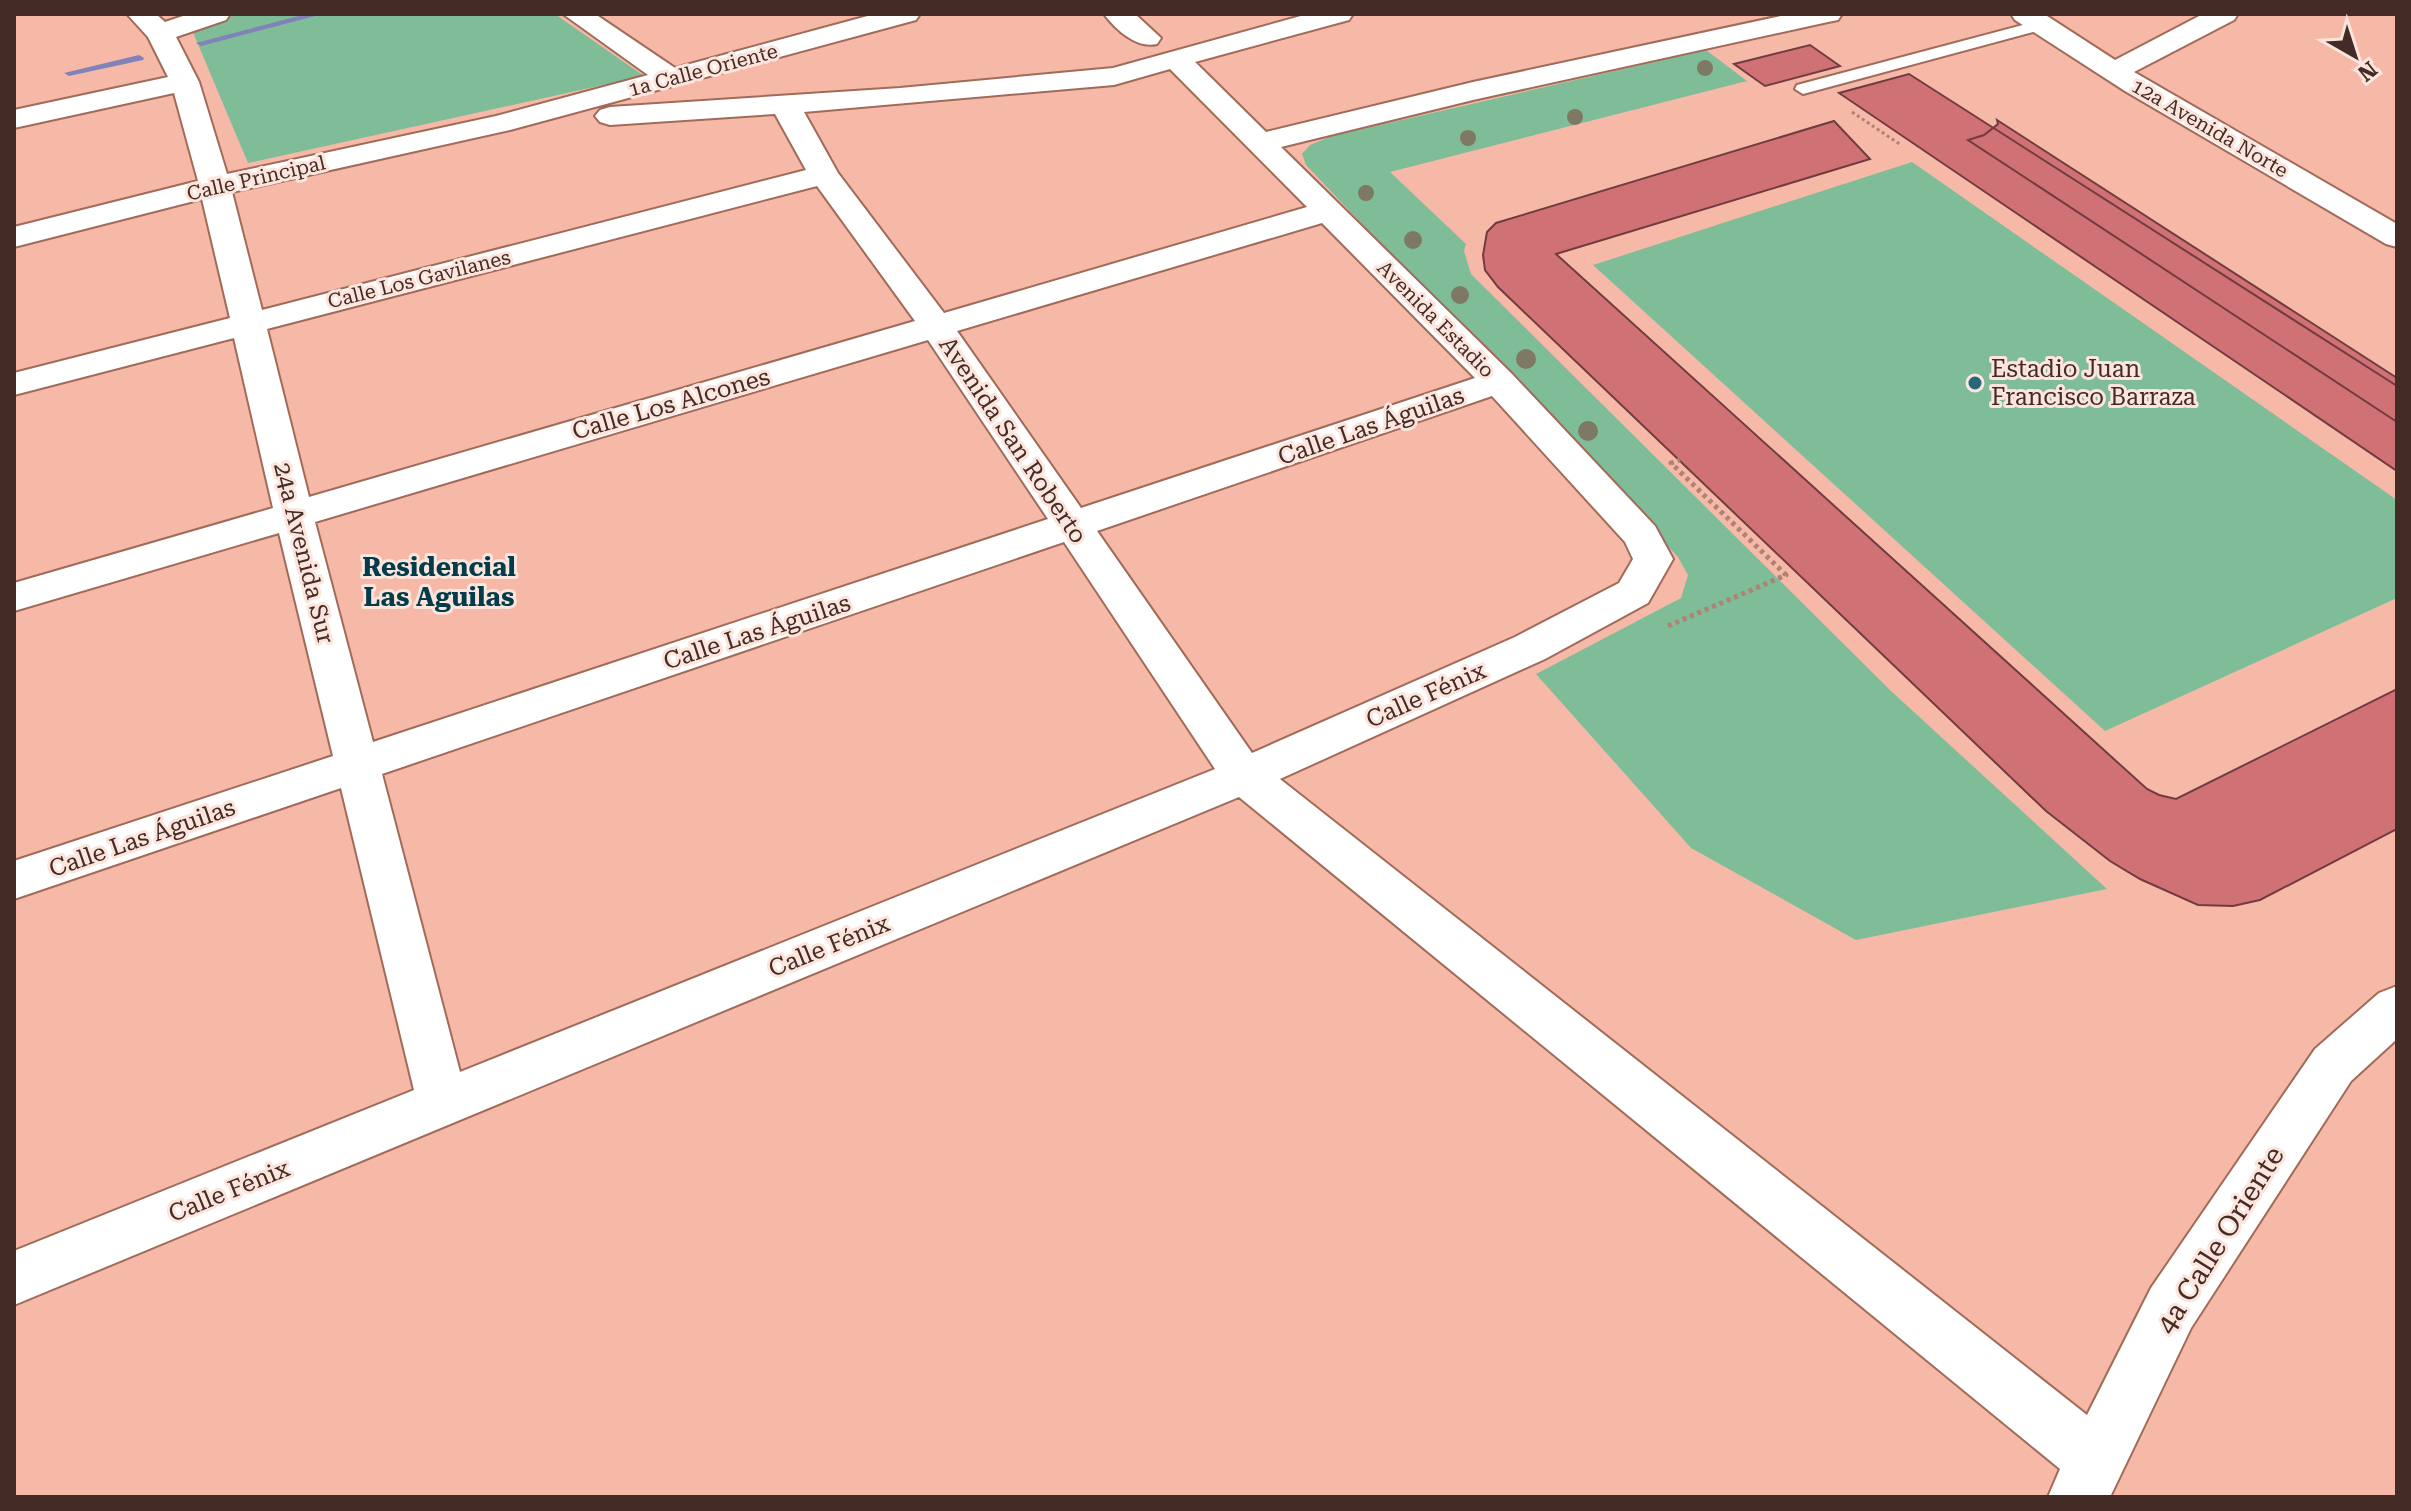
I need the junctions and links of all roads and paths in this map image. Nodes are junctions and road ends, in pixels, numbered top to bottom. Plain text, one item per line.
1 (216, 14) edge
2 (577, 14) edge
3 (906, 14) edge
4 (1118, 14) edge
5 (1339, 14) edge
6 (1828, 14) edge
7 (2218, 15) edge
8 (2034, 20) edge
9 (150, 23) edge
10 (1147, 38) dead end
11 (1178, 61) junction
12 (2115, 71) junction
13 (672, 79) junction
14 (185, 82) junction
15 (1808, 88) joint
16 (784, 103) junction
17 (14, 119) edge
18 (500, 124) junction
19 (1260, 143) junction
20 (1901, 145) dead end
21 (824, 175) junction
22 (215, 186) junction
23 (1328, 211) junction
24 (14, 237) edge
25 (2397, 237) edge
26 (247, 323) junction
27 (936, 326) junction
28 (1499, 382) junction
29 (14, 384) edge
30 (1680, 460) dead end
31 (294, 515) junction
32 (1071, 527) junction
33 (14, 597) edge
34 (1649, 611) junction
35 (358, 765) junction
36 (1244, 776) junction
37 (14, 880) edge
38 (2397, 1008) edge
39 (443, 1104) junction
40 (14, 1278) edge
41 (2088, 1479) edge

1 - 9 street
2 - 13 street
3 - 13 street, 1a Calle Oriente
4 - 10 street
5 - 11 street
6 - 19 street
7 - 12 street
8 - 12 street, 12a Avenida Norte
8 - 15 lane
9 - 14 street, 24a Avenida Sur
11 - 16 street
11 - 19 street, Avenida Estadio
12 - 25 street, 12a Avenida Norte
13 - 18 street, 1a Calle Oriente
14 - 17 street
14 - 22 street, 24a Avenida Sur
15 - 20 path
16 - 18 street
16 - 21 street, Avenida San Roberto
18 - 22 street, Calle Principal
19 - 23 street, Avenida Estadio
21 - 26 street, Calle Los Gavilanes
21 - 27 street, Avenida San Roberto
22 - 24 street, Calle Principal
22 - 26 street, 24a Avenida Sur
23 - 27 street, Calle Los Alcones
23 - 28 street, Avenida Estadio
26 - 29 street, Calle Los Gavilanes
26 - 31 street, 24a Avenida Sur
27 - 31 street, Calle Los Alcones
27 - 32 street, Avenida San Roberto
28 - 32 street, Calle Las Águilas
28 - 34 street, Avenida Estadio
30 - 34 path
31 - 33 street, Calle Los Alcones
31 - 35 street, 24a Avenida Sur
32 - 35 street, Calle Las Águilas
32 - 36 street, Avenida San Roberto
34 - 36 street, Calle Fénix
35 - 37 street, Calle Las Águilas
35 - 39 street, 24a Avenida Sur
36 - 39 street, Calle Fénix
36 - 41 street, Avenida San Roberto
38 - 41 street, 4a Calle Oriente
39 - 40 street, Calle Fénix

